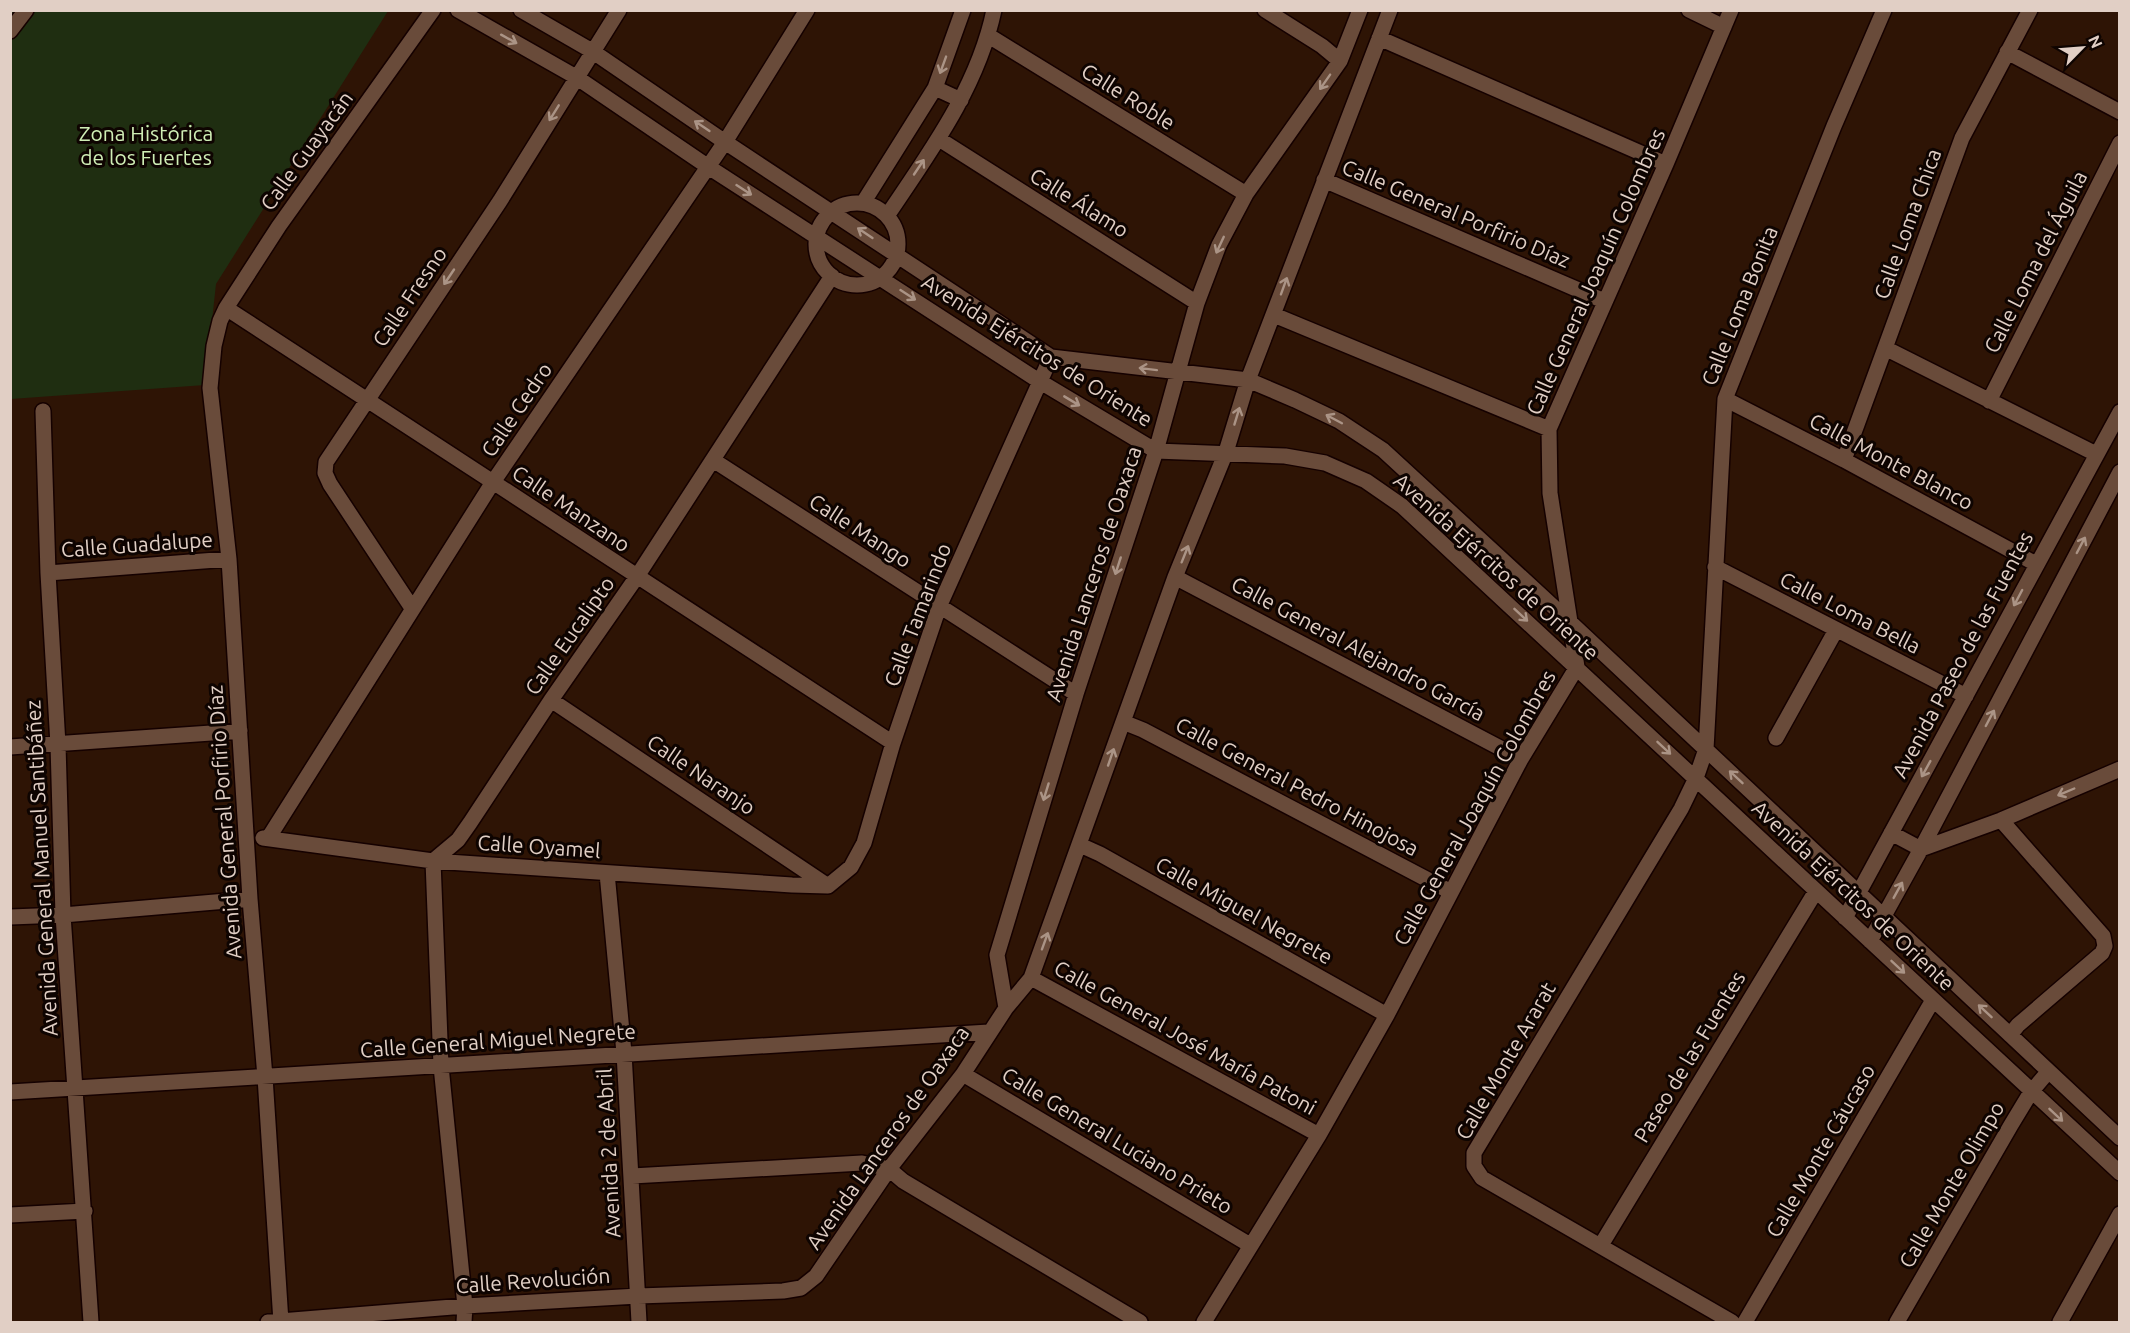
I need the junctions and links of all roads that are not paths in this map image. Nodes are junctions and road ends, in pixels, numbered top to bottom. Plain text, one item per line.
1 (26, 10) edge
2 (433, 10) edge
3 (458, 10) edge
4 (521, 10) edge
5 (619, 10) edge
6 (807, 10) edge
7 (963, 10) edge
8 (994, 10) edge
9 (1265, 10) edge
10 (1360, 10) edge
11 (1390, 10) edge
12 (1689, 10) edge
13 (1731, 10) edge
14 (1884, 10) edge
15 (2030, 10) edge
16 (1724, 27) junction
17 (10, 31) edge
18 (989, 36) junction
19 (1379, 38) junction
20 (592, 51) junction
21 (2007, 52) junction
22 (1340, 61) junction
23 (576, 77) junction
24 (935, 88) junction
25 (961, 100) junction
26 (2120, 112) edge
27 (939, 138) junction
28 (725, 142) junction
29 (2120, 142) edge
30 (1666, 165) junction
31 (707, 166) junction
32 (1324, 180) junction
33 (1246, 194) junction
34 (863, 203) junction
35 (833, 211) junction
36 (887, 216) junction
37 (817, 236) junction
38 (897, 254) junction
39 (831, 276) junction
40 (882, 278) junction
41 (1604, 301) junction
42 (1197, 303) junction
43 (223, 315) junction
44 (1274, 315) junction
45 (1885, 348) junction
46 (1051, 357) junction
47 (1176, 372) junction
48 (1248, 380) junction
49 (1039, 381) junction
50 (367, 399) junction
51 (1725, 399) junction
52 (1989, 401) junction
53 (43, 411) dead end
54 (2120, 412) edge
55 (1549, 429) junction
56 (1156, 451) junction
57 (1227, 452) junction
58 (2096, 454) junction
59 (713, 460) junction
60 (1844, 460) junction
61 (2120, 472) edge
62 (493, 482) junction
63 (229, 559) junction
64 (2036, 564) junction
65 (1714, 567) junction
66 (48, 573) junction
67 (1175, 577) junction
68 (636, 578) junction
69 (939, 607) junction
70 (412, 608) junction
71 (1570, 623) junction
72 (1836, 630) junction
73 (1577, 667) junction
74 (1076, 694) junction
75 (1966, 696) junction
76 (551, 700) junction
77 (1123, 722) junction
78 (240, 731) junction
79 (1776, 738) dead end
80 (893, 743) junction
81 (58, 745) junction
82 (10, 747) edge
83 (1706, 749) junction
84 (1521, 759) junction
85 (2120, 769) edge
86 (1696, 778) junction
87 (2001, 820) junction
88 (1891, 832) junction
89 (270, 837) junction
90 (248, 838) junction
91 (1080, 845) junction
92 (1921, 849) junction
93 (433, 861) junction
94 (607, 873) junction
95 (828, 886) junction
96 (1816, 891) junction
97 (1451, 892) junction
98 (1859, 892) junction
99 (250, 899) junction
100 (63, 915) junction
101 (1884, 915) junction
102 (10, 917) edge
103 (1845, 918) junction
104 (1870, 941) junction
105 (1031, 978) junction
106 (1933, 1000) junction
107 (1006, 1008) junction
108 (1387, 1015) junction
109 (989, 1032) junction
110 (2010, 1035) junction
111 (624, 1053) junction
112 (441, 1066) junction
113 (2048, 1072) junction
114 (963, 1074) junction
115 (265, 1077) junction
116 (74, 1087) junction
117 (10, 1092) edge
118 (2031, 1092) junction
119 (2117, 1131) edge
120 (1319, 1135) junction
121 (889, 1169) junction
122 (2120, 1173) edge
123 (632, 1176) junction
124 (85, 1211) junction
125 (2120, 1214) edge
126 (10, 1215) edge
127 (1250, 1245) junction
128 (1601, 1245) junction
129 (801, 1288) joint
130 (638, 1296) junction
131 (465, 1306) junction
132 (281, 1322) edge
133 (91, 1323) edge
134 (268, 1323) edge
135 (464, 1323) edge
136 (639, 1323) edge
137 (1140, 1323) edge
138 (1204, 1323) edge
139 (1732, 1323) edge
140 (1745, 1323) edge
141 (1897, 1323) edge
142 (2060, 1323) edge

1 - 17 street
2 - 43 street, Calle Guayacán
3 -> 23 street, Avenida Ejércitos de Oriente
4 - 20 street, Avenida Ejércitos de Oriente
5 - 20 street, Calle Fresno
6 - 28 street, Calle Cedro
7 -> 24 street
8 - 18 street
9 - 22 street
10 - 22 street, Avenida Lanceros de Oaxaca
11 - 19 street, Avenida Lanceros de Oaxaca
12 - 16 street
13 - 16 street, Calle General Joaquín Colombres
14 - 51 street, Calle Loma Bonita
15 - 21 street, Calle Loma Chica
16 - 30 street, Calle General Joaquín Colombres
18 - 25 street
18 - 33 street, Calle Roble
19 - 30 street
19 - 32 street, Avenida Lanceros de Oaxaca
20 - 23 street, Calle Fresno
28 -> 20 street, Avenida Ejércitos de Oriente
21 - 26 street
21 - 45 street, Calle Loma Chica
22 -> 33 street, Avenida Lanceros de Oaxaca
23 - 31 street, Avenida Ejércitos de Oriente
23 -> 50 street, Calle Fresno
24 - 25 street
24 - 34 street
25 - 27 street
36 -> 27 street
27 - 42 street, Calle Álamo
28 - 31 street, Calle Cedro
28 - 35 street, Avenida Ejércitos de Oriente
29 - 52 street, Calle Loma del Águila
30 - 41 street, Calle General Joaquín Colombres
31 -> 37 street, Avenida Ejércitos de Oriente
31 - 62 street, Calle Cedro
32 - 41 street, Calle General Porfirio Díaz
44 -> 32 street, Avenida Lanceros de Oaxaca
33 -> 42 street, Avenida Lanceros de Oaxaca
34 - 35 street
34 - 36 street
35 - 37 street
38 -> 35 street, Avenida Ejércitos de Oriente
36 - 38 street
37 - 39 street
37 - 40 street, Avenida Ejércitos de Oriente
38 - 40 street
38 - 46 street, Avenida Ejércitos de Oriente
39 - 40 street
39 - 59 street, Calle Eucalipto
40 -> 49 street, Avenida Ejércitos de Oriente
41 - 55 street, Calle General Joaquín Colombres
42 - 47 street, Avenida Lanceros de Oaxaca
43 - 50 street, Calle Manzano
43 - 63 street, Avenida General Porfirio Díaz
44 - 48 street, Avenida Lanceros de Oaxaca
44 - 55 street
45 - 52 street
45 - 60 street, Calle Loma Chica
47 -> 46 street, Avenida Ejércitos de Oriente
46 - 49 street, Calle Tamarindo
47 - 48 street, Avenida Ejércitos de Oriente
47 - 56 street, Avenida Lanceros de Oaxaca
57 -> 48 street, Avenida Lanceros de Oaxaca
71 -> 48 street, Avenida Ejércitos de Oriente
49 -> 56 street, Avenida Ejércitos de Oriente
49 - 69 street, Calle Tamarindo
50 - 62 street, Calle Manzano
50 - 70 street, Calle Fresno
51 - 60 street, Calle Monte Blanco
51 - 65 street, Calle Loma Bonita
52 - 58 street
53 - 66 street, Avenida General Manuel Santibáñez
54 - 58 street, Avenida Paseo de las Fuentes
55 - 71 street, Calle General Joaquín Colombres
56 - 57 street, Avenida Ejércitos de Oriente
56 -> 74 street, Avenida Lanceros de Oaxaca
67 -> 57 street, Avenida Lanceros de Oaxaca
57 -> 73 street, Avenida Ejércitos de Oriente
58 - 64 street, Avenida Paseo de las Fuentes
59 - 68 street, Calle Eucalipto
59 - 69 street, Calle Mango
60 - 64 street, Calle Monte Blanco
92 -> 61 street
62 - 68 street, Calle Manzano
62 - 70 street, Calle Cedro
63 - 66 street, Calle Guadalupe
63 - 78 street, Avenida General Porfirio Díaz
64 -> 75 street, Avenida Paseo de las Fuentes
65 - 72 street, Calle Loma Bella
65 - 83 street, Calle Loma Bonita
66 - 81 street, Avenida General Manuel Santibáñez
67 - 77 street, Avenida Lanceros de Oaxaca
67 - 84 street, Calle General Alejandro García
68 - 76 street, Calle Eucalipto
68 - 80 street, Calle Manzano
69 - 74 street, Calle Mango
69 - 80 street, Calle Tamarindo
70 - 89 street, Calle Cedro
71 - 73 street, Calle General Joaquín Colombres
71 - 83 street, Avenida Ejércitos de Oriente
72 - 75 street, Calle Loma Bella
72 - 79 street
73 - 84 street, Calle General Joaquín Colombres
73 -> 86 street, Avenida Ejércitos de Oriente
74 -> 107 street, Avenida Lanceros de Oaxaca
75 -> 88 street, Avenida Paseo de las Fuentes
76 - 93 street, Calle Eucalipto
76 - 95 street, Calle Naranjo
91 -> 77 street, Avenida Lanceros de Oaxaca
77 - 97 street, Calle General Pedro Hinojosa
78 - 81 street
78 - 90 street, Avenida General Porfirio Díaz
80 - 95 street, Calle Tamarindo
81 - 82 street
81 - 100 street, Avenida General Manuel Santibáñez
83 - 86 street, Calle Loma Bonita
98 -> 83 street, Avenida Ejércitos de Oriente
84 - 97 street, Calle General Joaquín Colombres
85 -> 87 street
86 - 96 street, Avenida Ejércitos de Oriente
86 - 128 street, Calle Monte Ararat
87 - 92 street
87 - 110 street
88 - 92 street
88 - 98 street, Avenida Paseo de las Fuentes
89 - 90 street, Calle Oyamel
89 - 93 street, Calle Oyamel
90 - 99 street, Avenida General Porfirio Díaz
105 -> 91 street, Avenida Lanceros de Oaxaca
91 - 108 street, Calle Miguel Negrete
101 -> 92 street
93 - 94 street, Calle Oyamel
93 - 112 street
94 - 95 street, Calle Oyamel
94 - 111 street, Avenida 2 de Abril
96 - 103 street, Avenida Ejércitos de Oriente
96 - 128 street, Paseo de las Fuentes
97 - 108 street, Calle General Joaquín Colombres
98 - 101 street, Avenida Ejércitos de Oriente
98 - 103 street, Avenida Paseo de las Fuentes
99 - 100 street
99 - 115 street, Avenida General Porfirio Díaz
100 - 102 street
100 - 116 street, Avenida General Manuel Santibáñez
101 - 104 street
110 -> 101 street, Avenida Ejércitos de Oriente
103 - 104 street, Avenida Ejércitos de Oriente
104 -> 106 street, Avenida Ejércitos de Oriente
105 - 107 street, Avenida Lanceros de Oaxaca
105 - 120 street, Calle General José María Patoni
106 - 118 street, Avenida Ejércitos de Oriente
106 - 140 street, Calle Monte Cáucaso
107 - 109 street, Avenida Lanceros de Oaxaca
108 - 120 street, Calle General Joaquín Colombres
109 - 111 street, Calle General Miguel Negrete
109 - 114 street, Avenida Lanceros de Oaxaca
110 - 113 street, Avenida Ejércitos de Oriente
111 - 112 street, Calle General Miguel Negrete
111 - 123 street, Avenida 2 de Abril
112 - 115 street, Calle General Miguel Negrete
112 - 131 street
113 - 118 street, Calle Monte Olimpo
113 - 119 street, Avenida Ejércitos de Oriente
114 - 121 street, Avenida Lanceros de Oaxaca
114 - 127 street, Calle General Luciano Prieto
115 - 116 street, Calle General Miguel Negrete
115 - 132 street, Avenida General Porfirio Díaz
116 - 117 street, Calle General Miguel Negrete
116 - 124 street, Avenida General Manuel Santibáñez
118 -> 122 street, Avenida Ejércitos de Oriente
118 - 141 street, Calle Monte Olimpo
120 - 127 street, Calle General Joaquín Colombres
121 - 123 street
121 - 129 street, Avenida Lanceros de Oaxaca
121 - 137 street
123 - 130 street, Avenida 2 de Abril
124 - 126 street
124 - 133 street, Avenida General Manuel Santibáñez
125 - 142 street
127 - 138 street, Calle General Joaquín Colombres
128 - 139 street, Calle Monte Ararat
129 - 130 street, Calle Revolución
130 - 131 street, Calle Revolución
130 - 136 street, Avenida 2 de Abril
131 - 132 street, Calle Revolución
131 - 135 street
132 - 134 street, Calle Revolución

